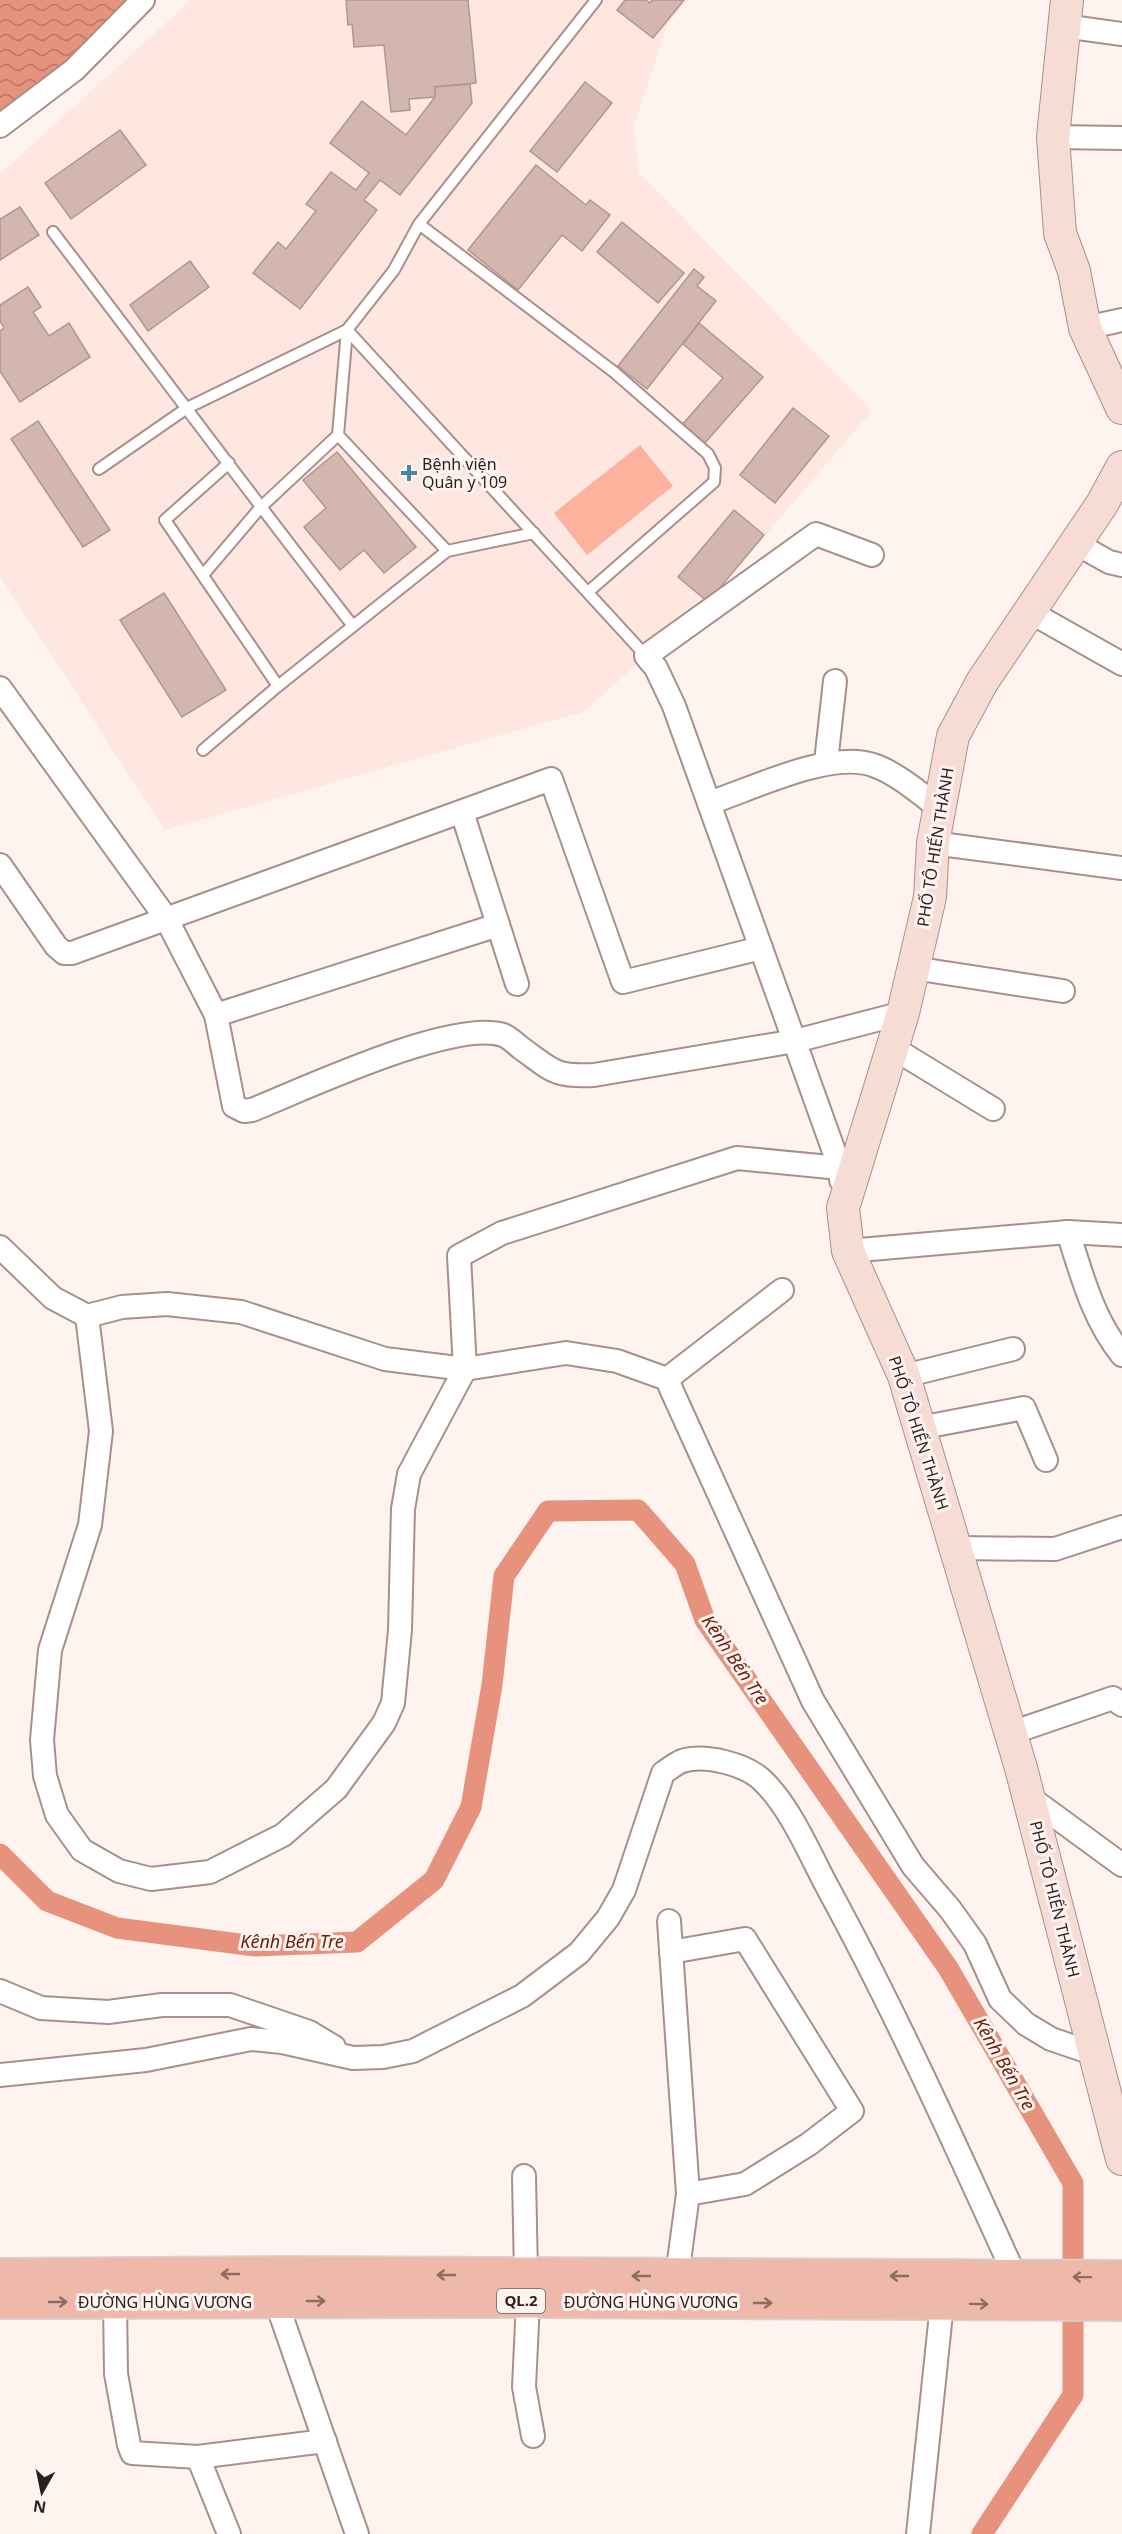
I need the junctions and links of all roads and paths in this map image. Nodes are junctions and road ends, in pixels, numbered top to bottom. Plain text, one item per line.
1 (143, 0) edge
2 (596, 0) edge
3 (1066, 13) edge
4 (1122, 34) edge
5 (0, 126) edge
6 (1053, 137) junction
7 (1122, 138) edge
8 (419, 224) junction
9 (53, 232) dead end
10 (1122, 320) edge
11 (1085, 328) junction
12 (347, 330) junction
13 (188, 408) junction
14 (1122, 408) edge
15 (338, 435) junction
16 (229, 463) junction
17 (99, 469) dead end
18 (1121, 470) edge
19 (260, 508) junction
20 (534, 533) junction
21 (1075, 543) junction
22 (447, 551) junction
23 (872, 555) dead end
24 (1122, 566) edge
25 (202, 575) junction
26 (588, 592) junction
27 (1029, 612) junction
28 (353, 626) junction
29 (646, 656) junction
30 (1122, 664) edge
31 (835, 681) dead end
32 (279, 686) junction
33 (0, 688) edge
34 (203, 750) dead end
35 (826, 762) junction
36 (709, 803) junction
37 (939, 808) junction
38 (462, 812) junction
39 (933, 843) junction
40 (0, 865) edge
41 (1122, 868) edge
42 (166, 918) junction
43 (498, 925) junction
44 (761, 948) junction
45 (913, 968) junction
46 (517, 984) dead end
47 (1063, 991) dead end
48 (903, 1013) junction
49 (216, 1015) junction
50 (795, 1041) junction
51 (892, 1048) junction
52 (993, 1109) dead end
53 (840, 1168) junction
54 (843, 1208) junction
55 (1068, 1232) junction
56 (1122, 1235) edge
57 (0, 1247) edge
58 (848, 1251) junction
59 (782, 1290) dead end
60 (87, 1316) junction
61 (1012, 1349) dead end
62 (1122, 1355) edge
63 (465, 1369) junction
64 (904, 1376) junction
65 (667, 1378) junction
66 (920, 1428) junction
67 (1046, 1460) dead end
68 (1122, 1527) edge
69 (956, 1548) junction
70 (1122, 1706) edge
71 (1011, 1732) junction
72 (1029, 1797) junction
73 (1122, 1865) edge
74 (669, 1921) dead end
75 (671, 1952) junction
76 (0, 1991) edge
77 (1095, 2054) junction
78 (353, 2058) junction
79 (0, 2075) edge
80 (1122, 2159) edge
81 (524, 2176) dead end
82 (688, 2194) junction
83 (0, 2275) edge
84 (677, 2276) junction
85 (1122, 2277) edge
86 (1033, 2286) junction
87 (278, 2287) junction
88 (527, 2288) junction
89 (0, 2302) edge
90 (115, 2302) junction
91 (942, 2304) junction
92 (1122, 2304) edge
93 (533, 2436) dead end
94 (325, 2441) junction
95 (198, 2457) junction
96 (229, 2534) edge
97 (357, 2534) edge
98 (918, 2534) edge

1 - 5 street
2 - 8 lane
3 - 4 street
3 - 6 street
6 - 7 street
6 - 11 street
8 - 12 lane
8 - 26 lane
9 - 13 lane
10 - 11 street
11 - 14 street
12 - 13 lane
12 - 15 lane
12 - 20 lane
13 - 16 lane
13 - 17 lane
15 - 19 lane
15 - 22 lane
16 - 19 lane
16 - 25 lane
18 - 21 street, PHỐ TÔ HIẾN THÀNH
19 - 25 lane
19 - 28 lane
20 - 22 lane
20 - 26 lane
21 - 24 street
21 - 27 street, PHỐ TÔ HIẾN THÀNH
22 - 28 lane
23 - 29 street
25 - 32 lane
26 - 29 lane
27 - 30 street
27 - 37 street, PHỐ TÔ HIẾN THÀNH
28 - 32 lane
29 - 36 street
31 - 35 street
32 - 34 lane
33 - 42 street
35 - 36 street
35 - 37 street
36 - 44 street
37 - 39 street, PHỐ TÔ HIẾN THÀNH
38 - 42 street
38 - 43 street
38 - 44 street
39 - 41 street
39 - 45 street, PHỐ TÔ HIẾN THÀNH
40 - 42 street
42 - 49 street
43 - 46 street
43 - 49 street
44 - 50 street
45 - 47 street
45 - 48 street, PHỐ TÔ HIẾN THÀNH
48 - 50 street
48 - 51 street, PHỐ TÔ HIẾN THÀNH
49 - 50 street
50 - 53 street
51 - 52 street
51 - 54 street, PHỐ TÔ HIẾN THÀNH
53 - 54 street
53 - 63 street
54 - 58 street, PHỐ TÔ HIẾN THÀNH
55 - 56 street
55 - 58 street
55 - 62 street
57 - 60 street
58 - 64 street, PHỐ TÔ HIẾN THÀNH
59 - 65 street
60 - 63 street
60 - 63 street
61 - 64 street
63 - 65 street
64 - 66 street, PHỐ TÔ HIẾN THÀNH
65 - 77 street
66 - 67 street
66 - 69 street, PHỐ TÔ HIẾN THÀNH
68 - 69 street
69 - 71 street, PHỐ TÔ HIẾN THÀNH
70 - 71 street
71 - 72 street, PHỐ TÔ HIẾN THÀNH
72 - 73 street
72 - 77 street, PHỐ TÔ HIẾN THÀNH
74 - 75 street
75 - 82 street
75 - 82 street
76 - 78 street
77 - 80 street, PHỐ TÔ HIẾN THÀNH
78 - 79 street
78 - 86 street
81 - 88 street
82 - 84 street
87 -> 83 main road, ĐƯỜNG HÙNG VƯƠNG / QL.2
86 -> 84 main road, ĐƯỜNG HÙNG VƯƠNG / QL.2
84 -> 88 main road, ĐƯỜNG HÙNG VƯƠNG / QL.2
85 -> 86 main road, ĐƯỜNG HÙNG VƯƠNG / QL.2
91 -> 86 main road, ĐƯỜNG HÙNG VƯƠNG / QL.2
86 - 92 main road, ĐƯỜNG HÙNG VƯƠNG / QL.2
87 - 88 main road, ĐƯỜNG HÙNG VƯƠNG / QL.2
87 - 90 main road, ĐƯỜNG HÙNG VƯƠNG / QL.2
87 - 94 street
88 -> 91 main road, ĐƯỜNG HÙNG VƯƠNG / QL.2
88 - 93 street
89 -> 90 main road, ĐƯỜNG HÙNG VƯƠNG / QL.2
90 - 95 street
91 - 98 street
94 - 95 street
94 - 97 street
95 - 96 street

